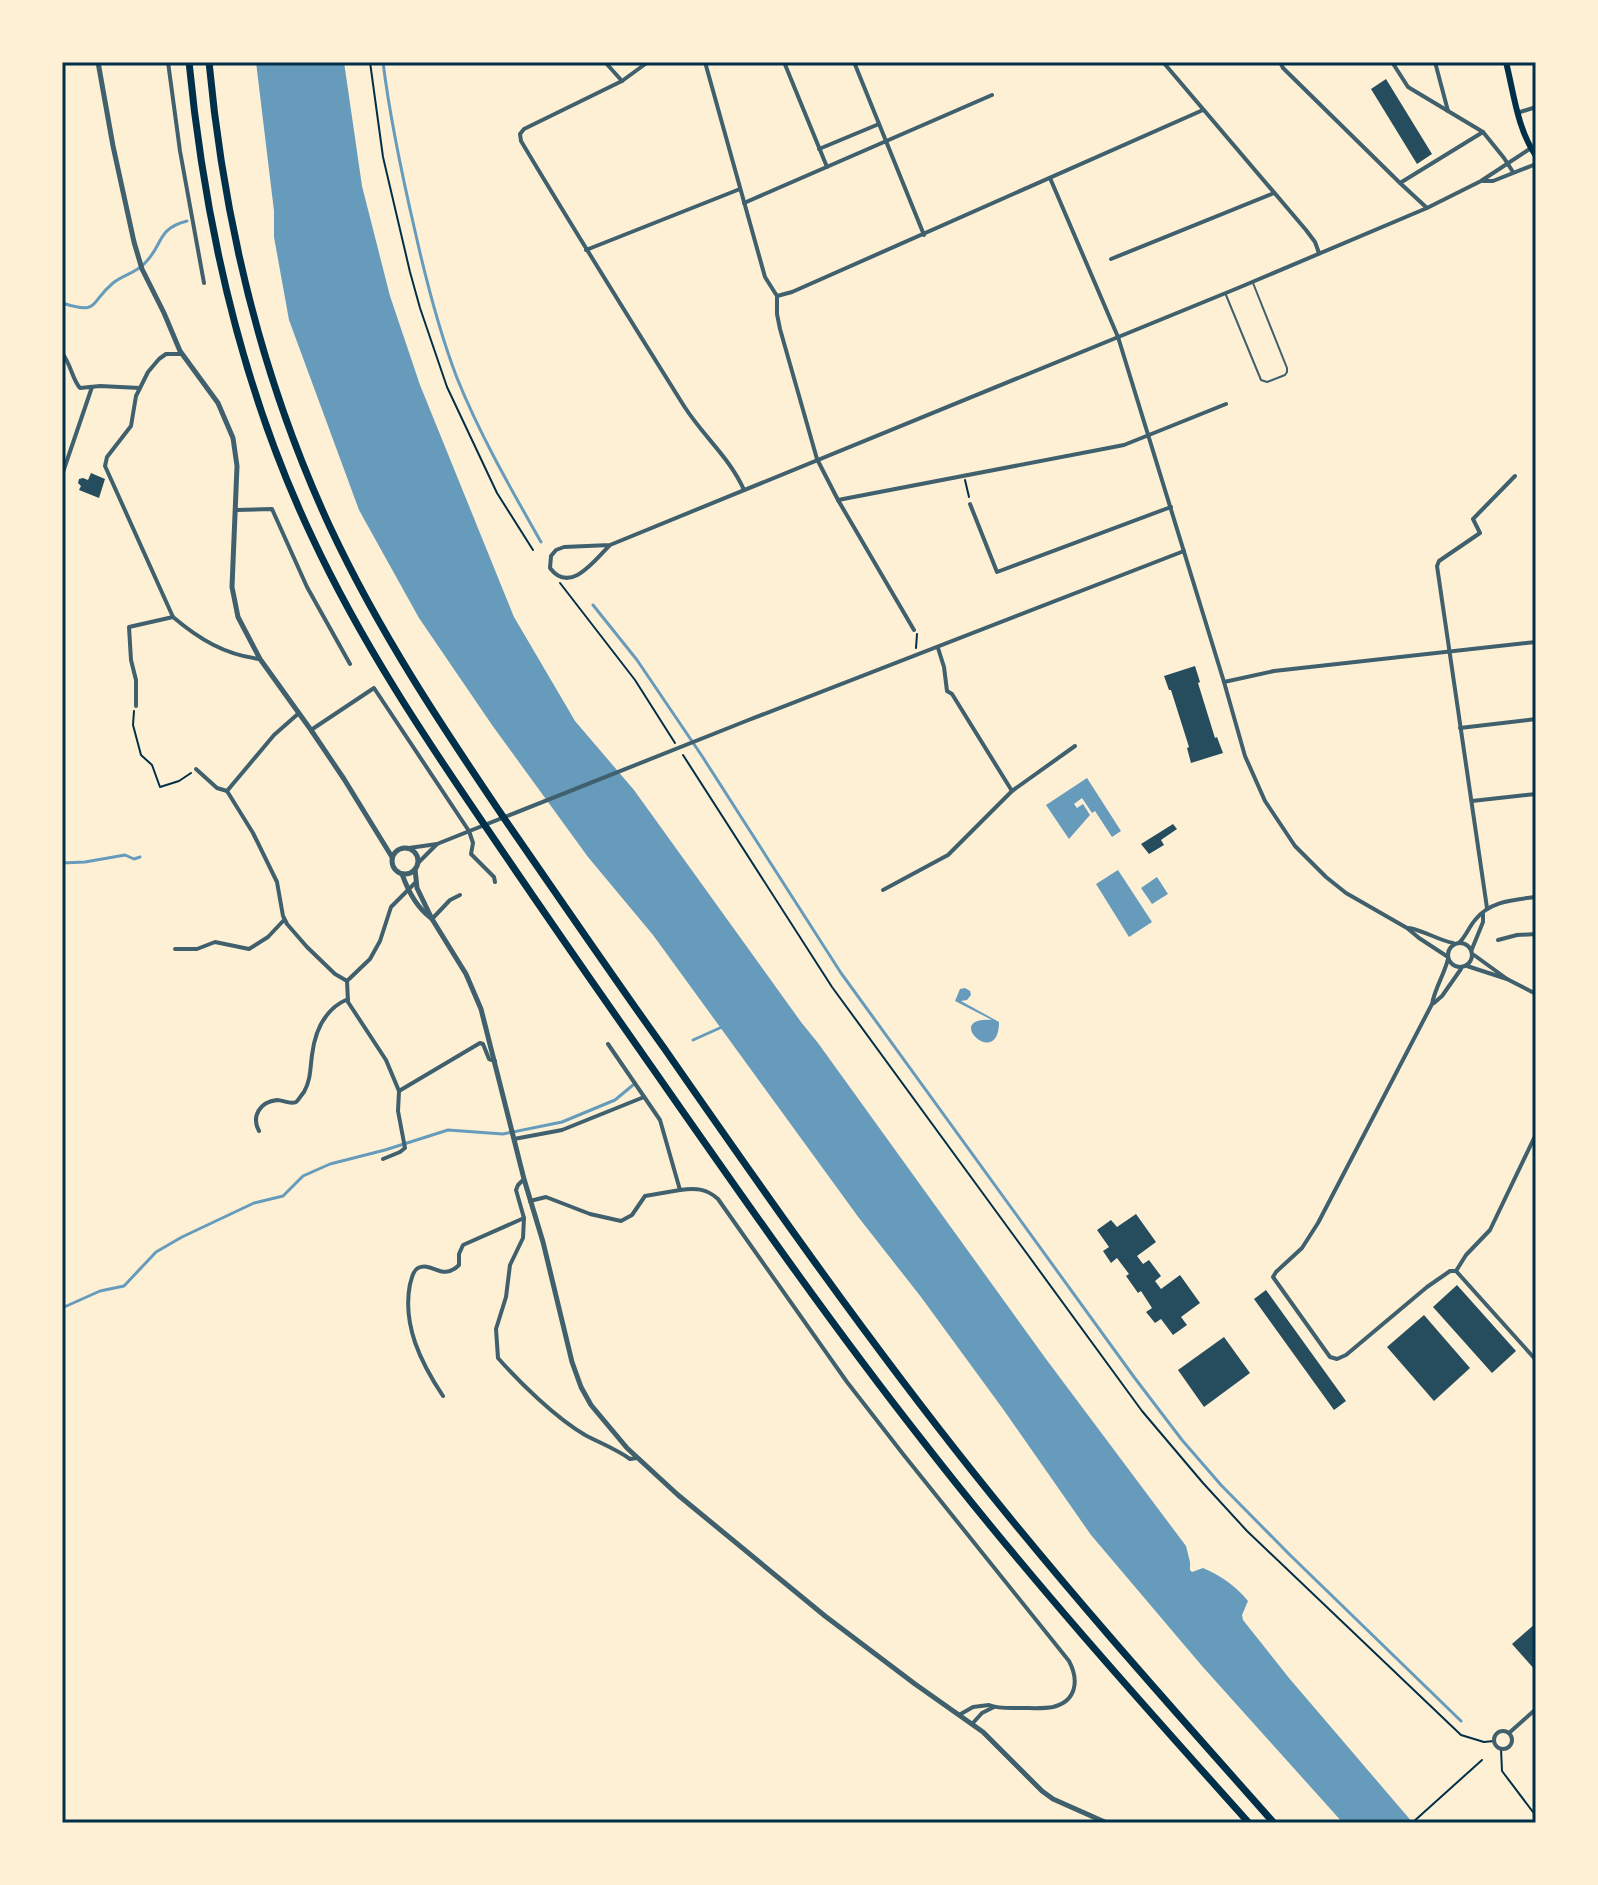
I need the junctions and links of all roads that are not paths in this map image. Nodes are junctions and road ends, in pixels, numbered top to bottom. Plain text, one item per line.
1 (98, 62) edge
2 (168, 62) edge
3 (189, 62) edge
4 (209, 62) edge
5 (605, 62) edge
6 (648, 62) edge
7 (706, 62) edge
8 (784, 62) edge
9 (854, 62) edge
10 (1163, 62) edge
11 (1280, 62) edge
12 (1392, 62) edge
13 (1435, 62) edge
14 (1506, 62) edge
15 (622, 81) junction
16 (992, 95) dead end
17 (1536, 107) edge
18 (1203, 110) junction
19 (1448, 111) junction
20 (1517, 113) junction
21 (879, 124) junction
22 (1483, 132) junction
23 (886, 142) junction
24 (1531, 148) junction
25 (819, 149) junction
26 (1536, 156) edge
27 (1508, 162) junction
28 (1536, 164) edge
29 (827, 167) junction
30 (1513, 172) junction
31 (1050, 178) junction
32 (1481, 181) junction
33 (1400, 183) junction
34 (740, 189) junction
35 (1274, 193) junction
36 (744, 203) junction
37 (1427, 208) junction
38 (924, 235) junction
39 (586, 250) junction
40 (1319, 253) junction
41 (1111, 259) dead end
42 (1253, 281) junction
43 (204, 283) dead end
44 (1225, 293) junction
45 (777, 296) junction
46 (1118, 337) junction
47 (62, 353) edge
48 (182, 354) junction
49 (92, 387) junction
50 (140, 388) junction
51 (1226, 404) dead end
52 (1149, 436) junction
53 (817, 459) junction
54 (62, 475) edge
55 (1515, 476) dead end
56 (744, 490) junction
57 (838, 500) junction
58 (970, 504) road end
59 (1171, 507) junction
60 (236, 510) junction
61 (610, 545) junction
62 (1184, 551) junction
63 (173, 617) junction
64 (914, 630) road end
65 (1536, 642) edge
66 (938, 648) junction
67 (1449, 652) junction
68 (260, 659) junction
69 (350, 664) dead end
70 (1224, 682) junction
71 (136, 706) road end
72 (299, 713) junction
73 (1536, 719) edge
74 (1460, 728) junction
75 (311, 730) junction
76 (1075, 746) dead end
77 (196, 769) road end
78 (227, 791) junction
79 (1012, 791) junction
80 (1536, 794) edge
81 (1472, 801) junction
82 (382, 840) junction
83 (440, 843) junction
84 (400, 848) junction
85 (409, 848) junction
86 (392, 857) junction
87 (416, 866) junction
88 (402, 874) junction
89 (495, 882) dead end
90 (415, 883) junction
91 (408, 889) junction
92 (883, 890) dead end
93 (460, 895) dead end
94 (1536, 897) edge
95 (1487, 908) junction
96 (1483, 914) junction
97 (432, 919) junction
98 (284, 920) junction
99 (1407, 928) junction
100 (1536, 934) edge
101 (1498, 940) dead end
102 (1457, 943) junction
103 (175, 949) dead end
104 (1472, 952) junction
105 (1448, 958) junction
106 (1465, 967) junction
107 (1507, 979) junction
108 (347, 981) junction
109 (1536, 994) edge
110 (348, 999) junction
111 (1432, 1004) junction
112 (608, 1044) dead end
113 (495, 1061) junction
114 (399, 1091) junction
115 (644, 1097) junction
116 (259, 1131) dead end
117 (1536, 1134) edge
118 (514, 1138) junction
119 (383, 1159) dead end
120 (524, 1179) junction
121 (680, 1190) junction
122 (530, 1201) junction
123 (524, 1218) junction
124 (1456, 1271) junction
125 (1536, 1360) edge
126 (443, 1396) dead end
127 (637, 1458) junction
128 (994, 1707) junction
129 (1536, 1709) edge
130 (959, 1715) junction
131 (972, 1724) junction
132 (1509, 1733) junction
133 (1107, 1823) edge
134 (1249, 1823) edge
135 (1274, 1823) edge

1 - 48 street
2 - 43 street
3 - 134 highway
4 - 135 highway
5 - 15 street
6 - 15 street
7 - 34 street
8 - 25 street
9 - 21 street
10 - 18 street
11 - 33 street
12 - 19 street
13 - 19 street
14 - 20 main road
15 - 39 street
16 - 23 street
17 - 20 street
18 - 31 street
18 - 35 street
19 - 22 street
20 - 24 main road
21 - 23 street
21 - 25 street
22 - 27 street
22 - 33 street
23 - 29 street
23 - 38 street
24 - 26 main road
24 - 27 street
25 - 29 street
27 - 30 street
27 - 32 street
28 - 30 street
29 - 36 street
30 - 32 street
31 - 38 street
31 - 46 street
32 - 37 street
33 - 37 street
34 - 36 street
34 - 39 street
35 - 40 street
35 - 41 street
36 - 45 street
37 - 40 street
38 - 45 street
39 - 56 street
40 - 42 street
42 - 44 street
42 - 44 lane
44 - 46 street
45 - 53 street
46 - 52 street
46 - 53 street
47 - 49 street
48 - 50 street
48 - 60 street
49 - 50 street
49 - 54 street
50 - 63 street
51 - 52 street
52 - 57 street
52 - 59 street
53 - 56 street
53 - 57 street
55 - 67 street
56 - 61 street
57 - 64 street
58 - 59 street
59 - 62 street
60 - 68 street
60 - 69 street
61 - 61 street
62 - 66 street
62 - 70 street
63 - 68 street
63 - 71 street
65 - 67 street
66 - 79 street
66 - 83 street
67 - 70 street
67 - 74 street
68 - 72 street
70 - 99 street
72 - 75 street
72 - 78 street
73 - 74 street
74 - 81 street
75 - 82 street
75 - 89 street
76 - 79 street
77 - 78 street
78 - 98 street
79 - 92 street
80 - 81 street
81 - 95 street
82 - 84 street
82 - 86 street
83 - 85 street
83 - 87 street
84 - 85 street
84 - 86 street
85 - 87 street
86 - 88 street
87 - 88 street
87 - 90 street
88 - 91 street
90 - 91 street
90 - 97 street
91 - 97 street
91 - 108 street
93 - 97 street
94 - 95 street
95 - 96 street
96 - 102 street
96 - 104 street
97 - 113 street
98 - 103 street
98 - 108 street
99 - 102 street
99 - 105 street
100 - 101 street
102 - 104 street
102 - 105 street
104 - 106 street
104 - 107 street
105 - 106 street
105 - 111 street
106 - 107 street
106 - 111 street
107 - 109 street
108 - 110 street
110 - 114 street
110 - 116 street
111 - 124 street
112 - 115 street
113 - 114 street
113 - 118 street
114 - 119 street
115 - 118 street
115 - 121 street
117 - 124 street
118 - 120 street
120 - 122 street
120 - 123 street
121 - 122 street
121 - 128 street
122 - 127 street
123 - 126 street
123 - 127 street
124 - 125 street
127 - 130 street
128 - 130 street
128 - 131 street
129 - 132 street
130 - 131 street
131 - 133 street
132 - 132 street

